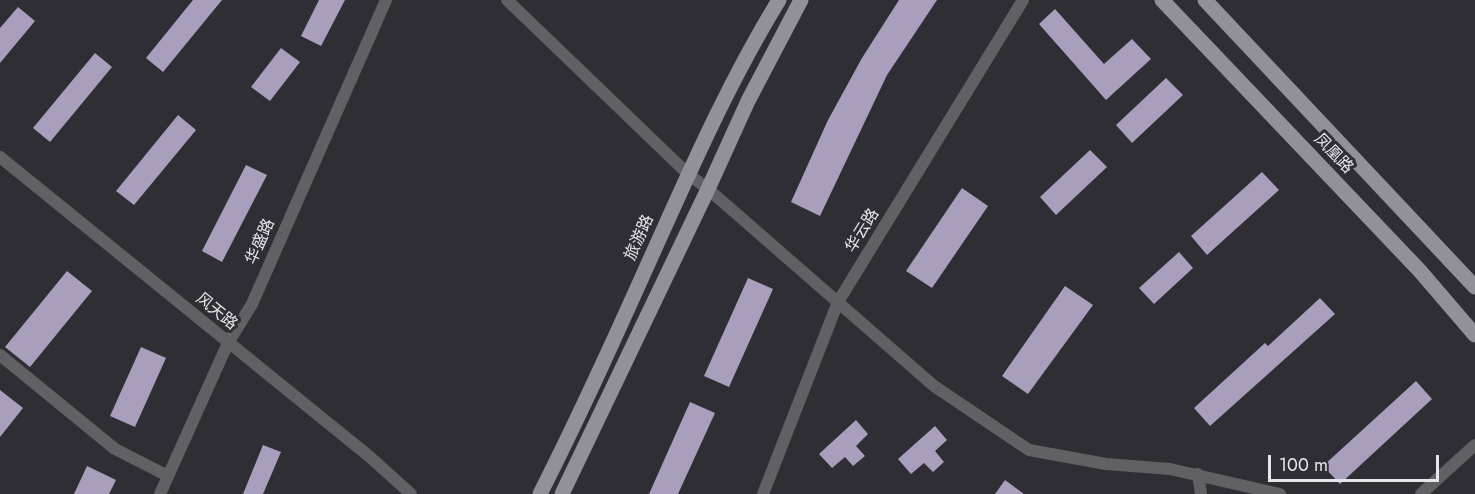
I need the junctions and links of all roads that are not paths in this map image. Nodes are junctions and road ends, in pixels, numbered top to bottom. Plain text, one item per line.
1 (386, 0) edge
2 (507, 0) edge
3 (779, 0) edge
4 (801, 0) edge
5 (1023, 0) edge
6 (1162, 0) edge
7 (1205, 0) edge
8 (0, 157) edge
9 (688, 174) junction
10 (708, 189) junction
11 (1475, 287) edge
12 (838, 302) junction
13 (1475, 335) edge
14 (228, 343) junction
15 (0, 355) edge
16 (1475, 445) edge
17 (1198, 474) junction
18 (168, 476) junction
19 (160, 494) edge
20 (411, 494) edge
21 (540, 494) edge
22 (562, 494) edge
23 (763, 494) edge
24 (1201, 494) edge
25 (1280, 494) edge
26 (1421, 494) edge

1 - 14 street, 华盛路
2 - 9 street
3 - 9 main road, 旅游路
4 - 10 main road
5 - 12 street, 华云路
6 - 13 main road, 凤凰路
7 - 11 main road, 凤凰路
8 - 14 street, 风天路
9 - 10 street
9 - 21 main road, 旅游路
10 - 12 street
10 - 22 main road
12 - 17 street
12 - 23 street, 华云路
14 - 18 street, 华盛路
14 - 20 street, 风天路
15 - 18 street
16 - 26 street
17 - 24 street
17 - 25 street
18 - 19 street, 华盛路

